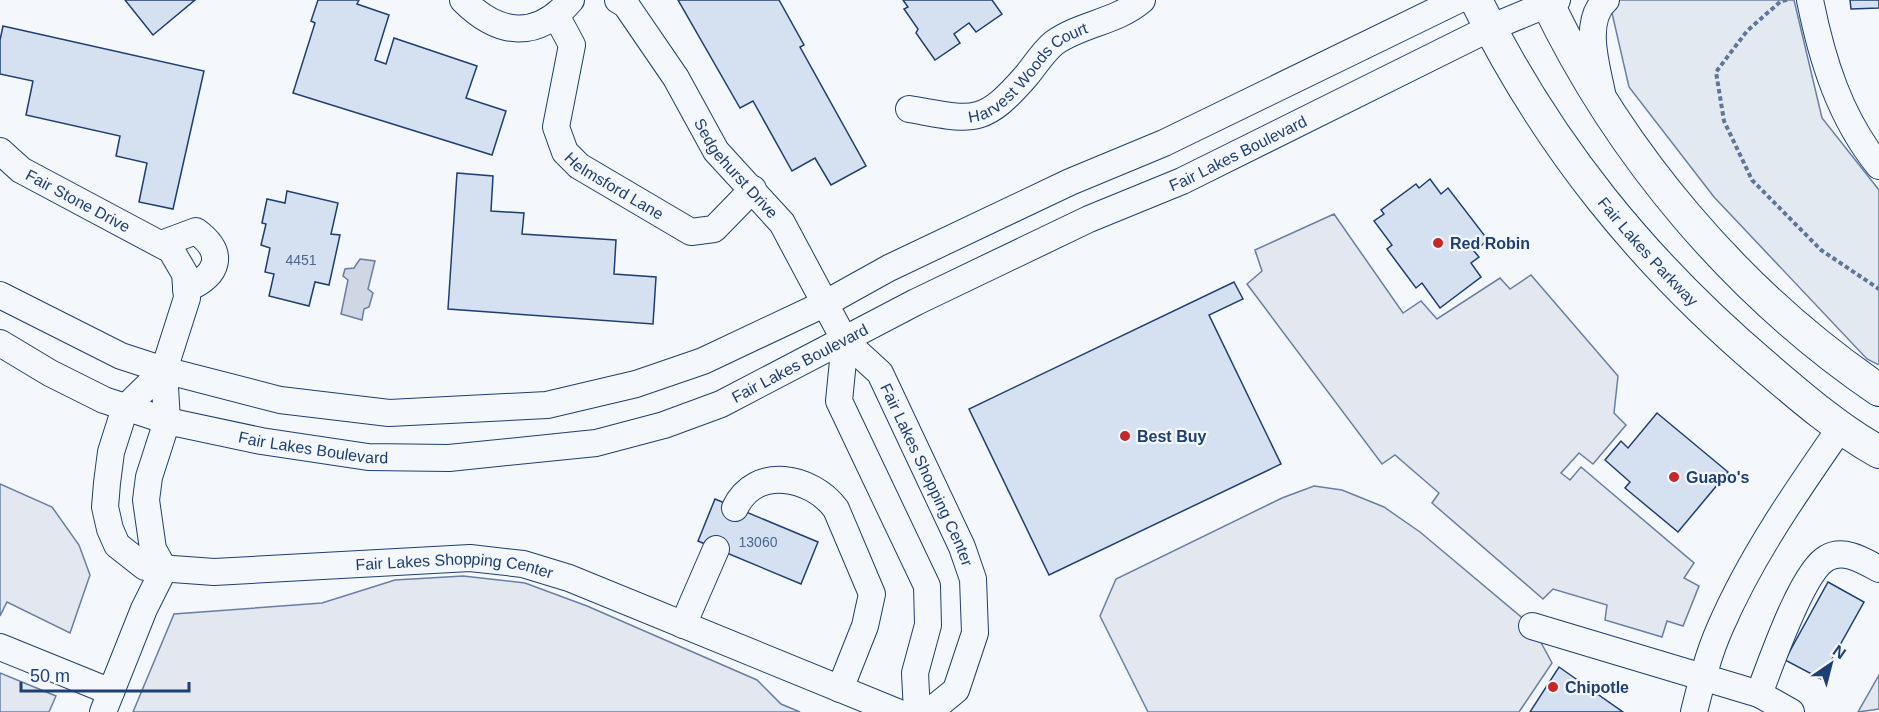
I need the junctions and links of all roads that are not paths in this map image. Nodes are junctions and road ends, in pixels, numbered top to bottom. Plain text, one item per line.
1 (463, 0) edge
2 (618, 0) edge
3 (1142, 0) edge
4 (1458, 0) edge
5 (1476, 0) edge
6 (1606, 0) edge
7 (1810, 0) edge
8 (1550, 1) edge
9 (564, 8) edge
10 (1490, 28) junction
11 (1604, 103) junction
12 (909, 109) dead end
13 (0, 151) edge
14 (1879, 166) edge
15 (753, 189) junction
16 (161, 244) junction
17 (186, 289) junction
18 (0, 295) edge
19 (826, 303) junction
20 (845, 341) junction
21 (0, 343) edge
22 (164, 370) junction
23 (1879, 390) edge
24 (125, 408) junction
25 (167, 421) junction
26 (1841, 428) junction
27 (1879, 452) edge
28 (735, 508) dead end
29 (716, 549) dead end
30 (164, 569) junction
31 (1879, 569) edge
32 (683, 625) junction
33 (1532, 626) dead end
34 (0, 647) edge
35 (1703, 679) junction
36 (840, 689) junction
37 (1759, 694) junction
38 (107, 702) edge
39 (897, 712) edge
40 (917, 712) edge
41 (929, 712) edge
42 (1694, 712) edge
43 (1791, 712) edge

1 - 9 street
2 - 15 street, Sedgehurst Drive
3 - 12 street, Harvest Woods Court
4 - 19 street
5 - 10 main road, Fair Lakes Parkway
6 - 11 street
7 - 14 street
8 - 10 street, Fair Lakes Boulevard
8 - 11 main road
9 - 15 street, Helmsford Lane
10 - 20 street, Fair Lakes Boulevard
10 - 26 main road, Fair Lakes Parkway
11 - 23 main road
13 - 16 street, Fair Stone Drive
15 - 19 street, Sedgehurst Drive
16 - 17 street, Fair Stone Drive
16 - 17 street
17 - 22 street, Fair Stone Drive
18 - 22 street
19 - 20 street, Sedgehurst Drive
19 - 22 street
20 - 25 street, Fair Lakes Boulevard
20 - 40 street
20 - 41 street, Fair Lakes Shopping Center
21 - 24 street, Fair Lakes Boulevard
22 - 24 street
22 - 25 street, Fair Stone Drive
24 - 25 street, Fair Lakes Boulevard
24 - 30 street, Fair Lakes Shopping Center
25 - 30 street
26 - 27 main road, Fair Lakes Parkway
26 - 35 street
28 - 36 street
29 - 32 street
30 - 32 street, Fair Lakes Shopping Center
30 - 38 street
31 - 37 street
32 - 36 street, Fair Lakes Shopping Center
33 - 35 street
34 - 38 street
35 - 37 street
35 - 42 street
36 - 39 street, Fair Lakes Shopping Center
37 - 43 street

